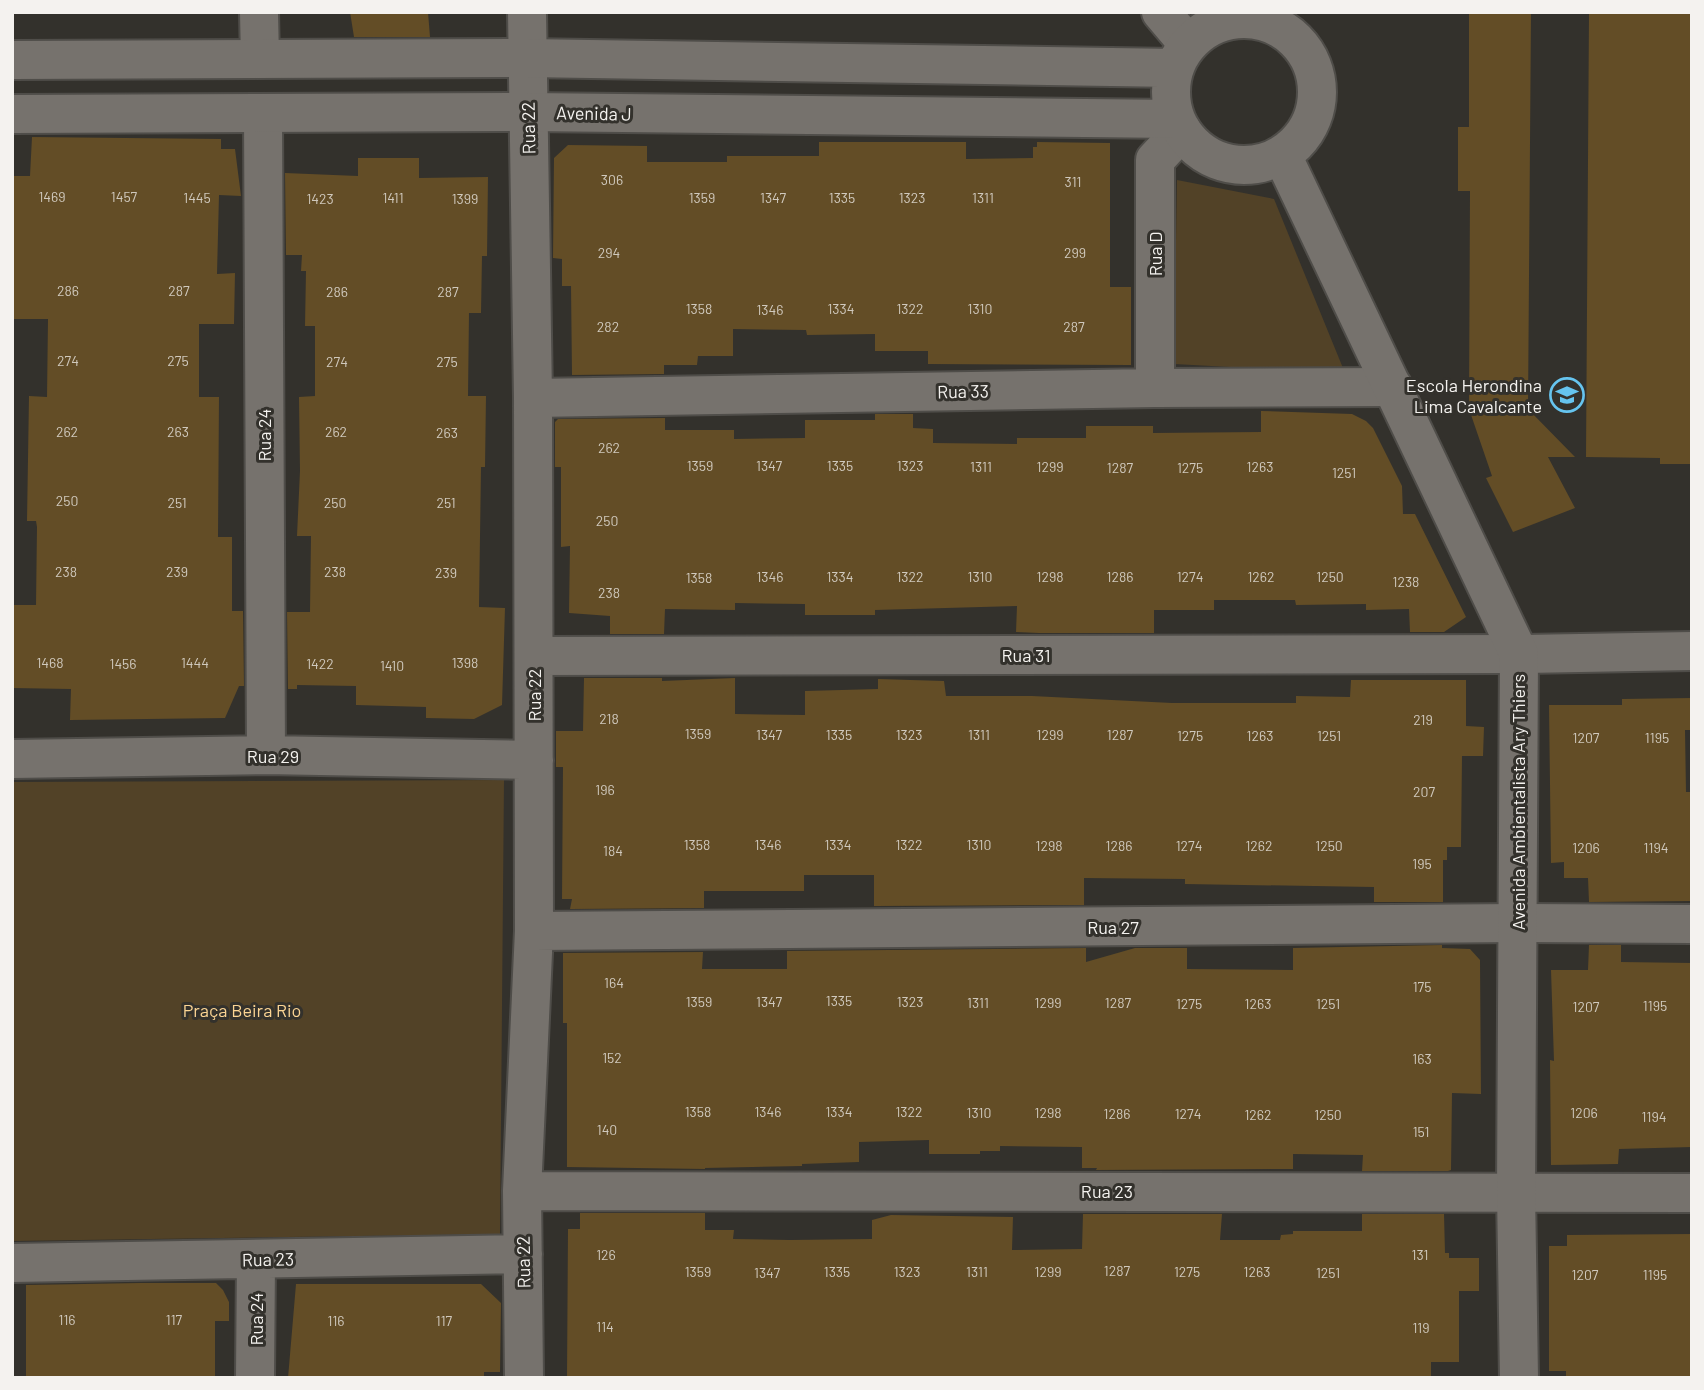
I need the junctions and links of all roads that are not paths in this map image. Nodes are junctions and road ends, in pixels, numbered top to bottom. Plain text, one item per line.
1 (260, 12) edge
2 (527, 12) edge
3 (1161, 12) edge
4 (1283, 20) edge
5 (1182, 56) junction
6 (527, 58) junction
7 (260, 59) junction
8 (12, 60) edge
9 (527, 112) junction
10 (12, 114) edge
11 (262, 114) junction
12 (1179, 125) junction
13 (1282, 155) junction
14 (1393, 387) junction
15 (1156, 388) junction
16 (533, 398) junction
17 (1692, 651) edge
18 (1519, 654) junction
19 (534, 656) junction
20 (266, 755) junction
21 (12, 759) edge
22 (534, 760) junction
23 (1518, 923) junction
24 (1692, 924) edge
25 (534, 932) junction
26 (522, 1191) junction
27 (1516, 1192) junction
28 (1692, 1193) edge
29 (523, 1254) junction
30 (256, 1259) junction
31 (12, 1263) edge
32 (256, 1378) edge
33 (524, 1378) edge
34 (1520, 1378) edge

1 - 7 street
2 - 6 street, Rua 22
3 - 5 street
4 - 5 street
4 - 13 street
5 - 6 street
5 - 12 street
6 - 7 street
6 - 9 street, Rua 22
7 - 8 street
9 - 11 street, Avenida J
9 - 12 street, Avenida J
9 - 16 street, Rua 22
10 - 11 street, Avenida J
11 - 20 street, Rua 24
12 - 13 street
12 - 15 street, Rua D
13 - 14 street, Avenida Ambientalista Ary Thiers
14 - 15 street, Rua 33
14 - 18 street, Avenida Ambientalista Ary Thiers
15 - 16 street, Rua 33
16 - 19 street, Rua 22
17 - 18 street, Rua 31
18 - 19 street, Rua 31
18 - 23 street, Avenida Ambientalista Ary Thiers
19 - 22 street, Rua 22
20 - 21 street, Rua 29
20 - 22 street, Rua 29
22 - 25 street, Rua 22
23 - 24 street, Rua 27
23 - 25 street, Rua 27
23 - 27 street, Avenida Ambientalista Ary Thiers
25 - 26 street, Rua 22
26 - 27 street, Rua 23
26 - 29 street, Rua 22
27 - 28 street, Rua 23
27 - 34 street, Avenida Ambientalista Ary Thiers
29 - 30 street, Rua 23
29 - 33 street, Rua 22
30 - 31 street, Rua 23
30 - 32 street, Rua 24

